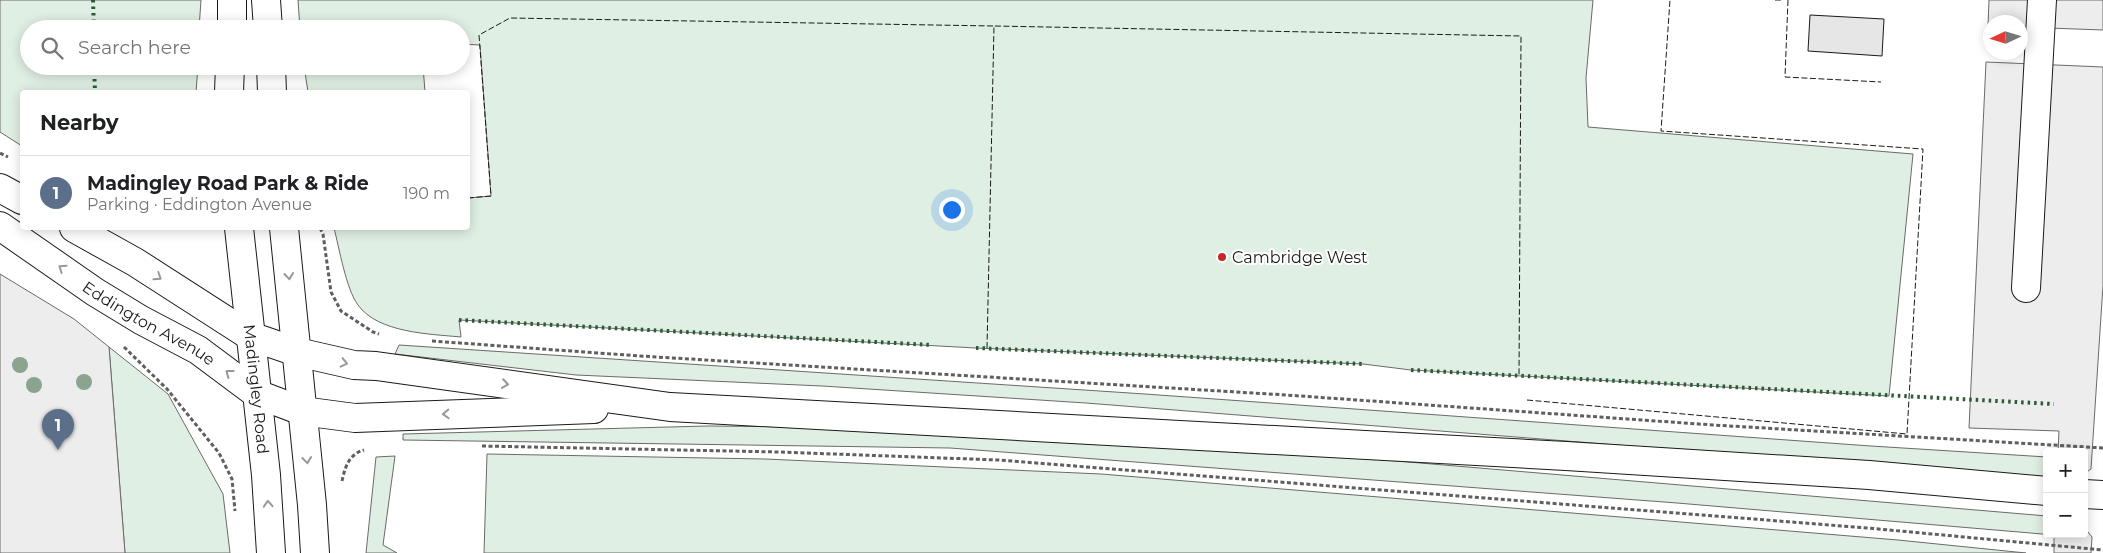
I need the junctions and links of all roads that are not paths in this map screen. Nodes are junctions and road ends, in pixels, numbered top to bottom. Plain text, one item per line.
1 (232, 0) edge
2 (266, 0) edge
3 (2042, 0) edge
4 (232, 20) edge
5 (267, 20) edge
6 (230, 75) edge
7 (271, 75) edge
8 (229, 90) edge
9 (272, 90) edge
10 (0, 188) edge
11 (20, 199) edge
12 (0, 226) edge
13 (78, 230) edge
14 (239, 230) edge
15 (284, 230) edge
16 (2026, 288) dead end
17 (250, 336) junction
18 (297, 352) junction
19 (257, 394) junction
20 (670, 407) junction
21 (302, 411) junction
22 (2043, 490) edge
23 (2088, 494) edge
24 (2103, 495) edge
25 (271, 553) edge
26 (314, 553) edge

1 - 4 street
2 - 5 street
3 - 16 street
6 - 8 street
7 - 9 street
10 - 11 street
19 -> 12 street, Eddington Avenue
13 -> 17 street
14 - 17 street, Madingley Road
15 -> 18 street
17 - 18 street
17 - 19 street, Madingley Road
18 -> 20 street
18 - 21 street
19 - 21 street, Eddington Avenue
25 -> 19 street, Madingley Road
20 -> 21 street, Eddington Avenue
20 - 22 street
21 -> 26 street
23 - 24 street

